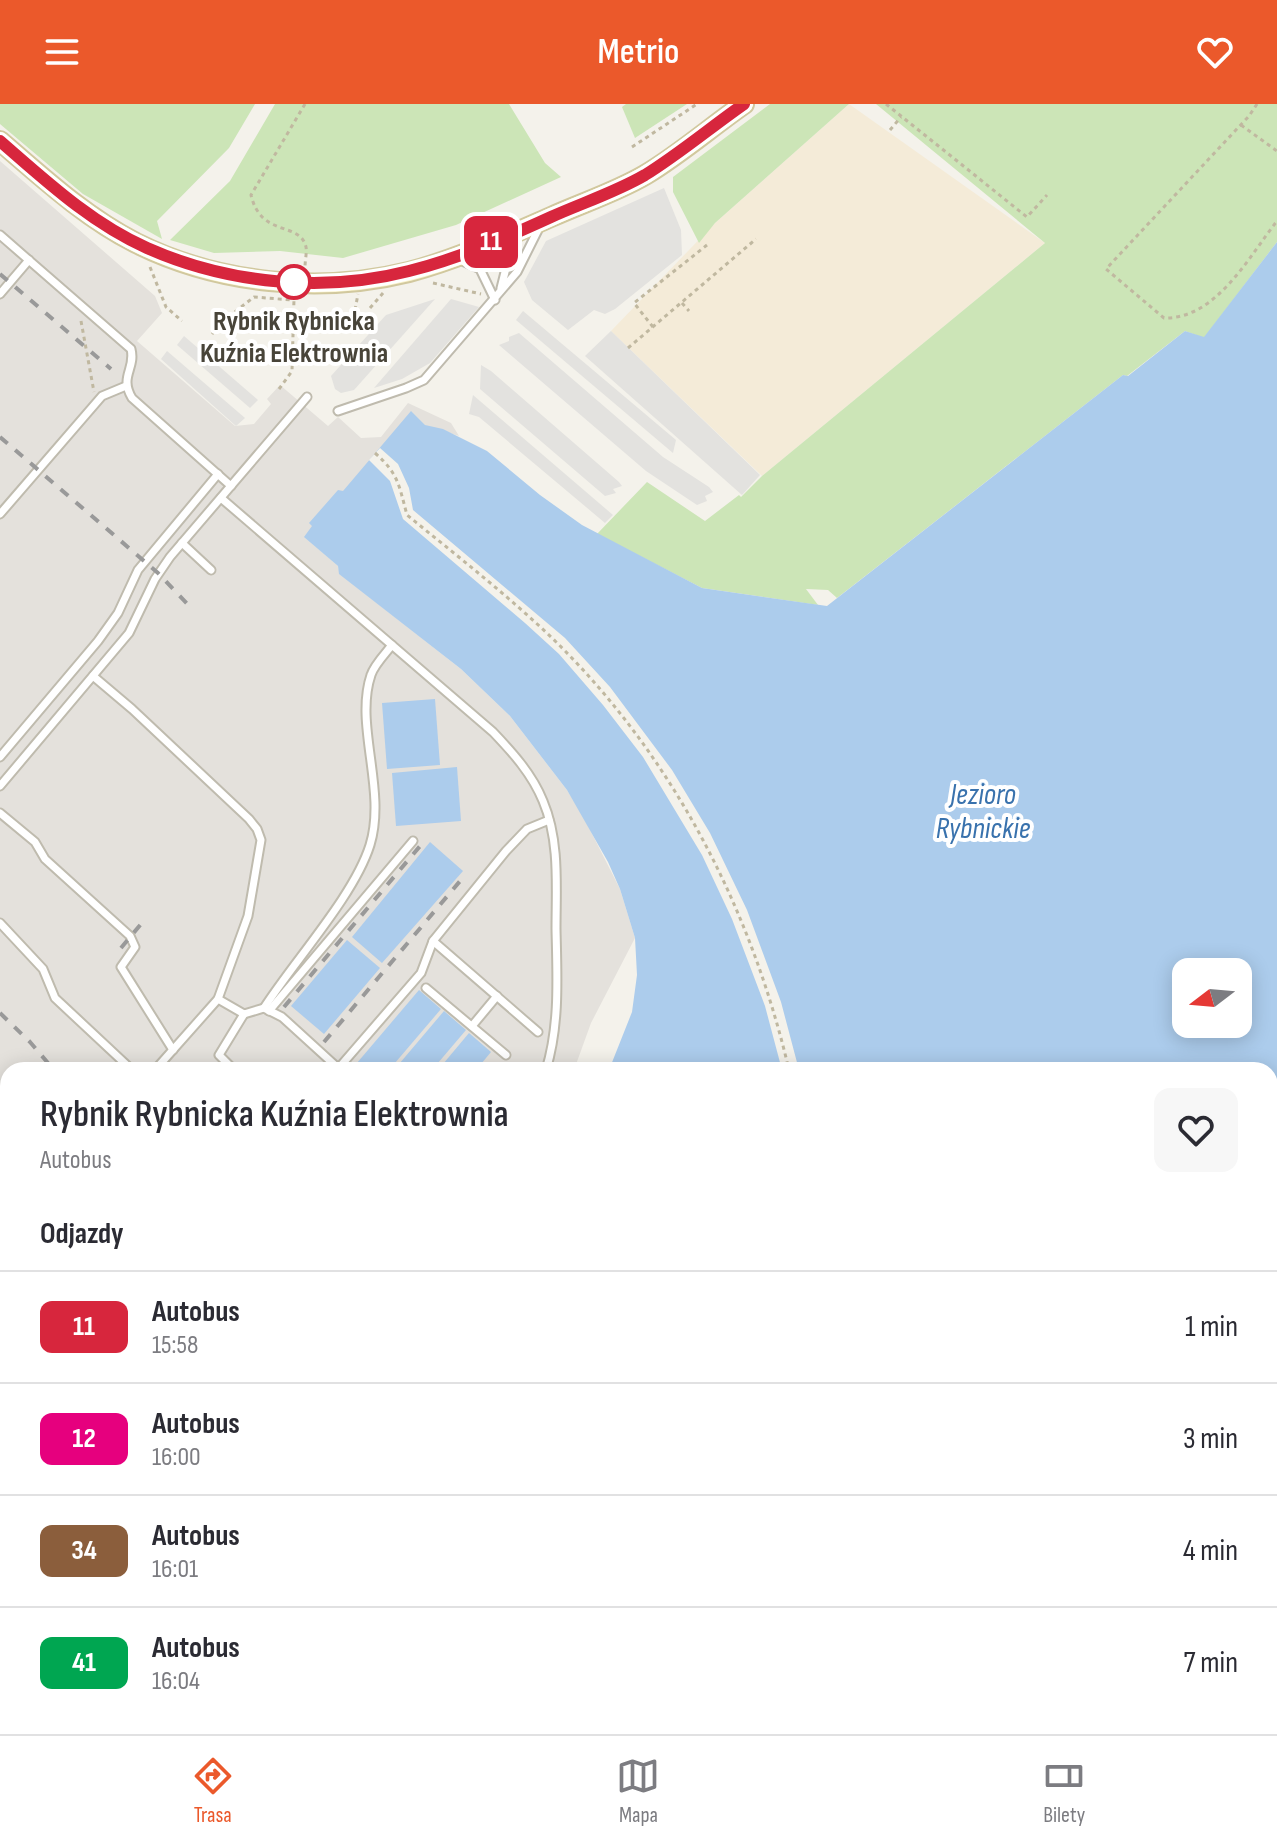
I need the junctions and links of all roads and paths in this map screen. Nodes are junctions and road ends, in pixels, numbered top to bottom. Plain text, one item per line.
1 (305, 104) edge
2 (697, 104) edge
3 (744, 104) edge
4 (886, 104) edge
5 (1257, 104) edge
6 (901, 117) junction
7 (1241, 124) junction
8 (890, 130) dead end
9 (0, 141) edge
10 (632, 147) dead end
11 (1277, 151) edge
12 (1047, 195) dead end
13 (542, 221) junction
14 (1277, 221) edge
15 (0, 235) edge
16 (505, 237) junction
17 (756, 239) dead end
18 (707, 245) dead end
19 (454, 257) junction
20 (29, 260) junction
21 (150, 264) dead end
22 (305, 283) junction
23 (387, 287) dead end
24 (359, 292) dead end
25 (0, 294) edge
26 (497, 297) junction
27 (294, 299) dead end
28 (682, 303) junction
29 (370, 308) dead end
30 (355, 310) dead end
31 (80, 311) dead end
32 (689, 311) dead end
33 (182, 321) dead end
34 (653, 327) junction
35 (628, 348) dead end
36 (126, 386) junction
37 (279, 389) dead end
38 (307, 397) dead end
39 (98, 401) junction
40 (338, 411) dead end
41 (375, 453) dead end
42 (218, 474) junction
43 (231, 486) junction
44 (219, 500) junction
45 (195, 501) junction
46 (0, 514) edge
47 (182, 543) junction
48 (211, 570) dead end
49 (392, 645) junction
50 (93, 676) junction
51 (0, 757) edge
52 (0, 786) edge
53 (0, 813) edge
54 (549, 820) junction
55 (413, 841) dead end
56 (0, 923) edge
57 (433, 941) junction
58 (426, 988) dead end
59 (497, 996) junction
60 (218, 999) junction
61 (266, 1010) junction
62 (244, 1014) junction
63 (472, 1026) junction
64 (538, 1032) dead end
65 (173, 1050) junction
66 (506, 1055) dead end
67 (123, 1062) edge
68 (162, 1062) edge
69 (226, 1062) edge
70 (330, 1062) edge
71 (344, 1062) edge
72 (548, 1062) edge
73 (787, 1062) edge

1 - 22 path
2 - 10 path
3 - 13 street
4 - 6 path
5 - 7 path
6 - 8 path
6 - 12 path
7 - 11 path
7 - 14 path
9 - 22 street
13 - 16 street
13 - 26 lane
15 - 20 lane
16 - 19 street
16 - 26 lane
17 - 28 path
18 - 34 path
19 - 22 street
19 - 26 lane
20 - 25 lane
20 - 36 lane
21 - 33 path
23 - 29 path
24 - 30 path
26 - 40 lane
27 - 37 path
28 - 32 path
28 - 34 path
31 - 39 path
34 - 35 path
36 - 39 lane
36 - 42 lane
38 - 43 lane
39 - 46 lane
41 - 73 path
42 - 43 lane
42 - 45 lane
43 - 44 lane
44 - 45 lane
44 - 47 lane
44 - 49 lane
45 - 51 lane
47 - 48 lane
47 - 50 lane
49 - 54 lane
49 - 61 lane
50 - 52 lane
50 - 60 lane
53 - 65 lane
54 - 57 lane
54 - 72 lane
55 - 61 lane
56 - 67 lane
57 - 59 lane
57 - 71 lane
58 - 63 lane
59 - 63 lane
59 - 64 lane
60 - 62 lane
60 - 65 lane
61 - 62 lane
61 - 70 lane
62 - 69 lane
63 - 66 lane
65 - 68 lane

